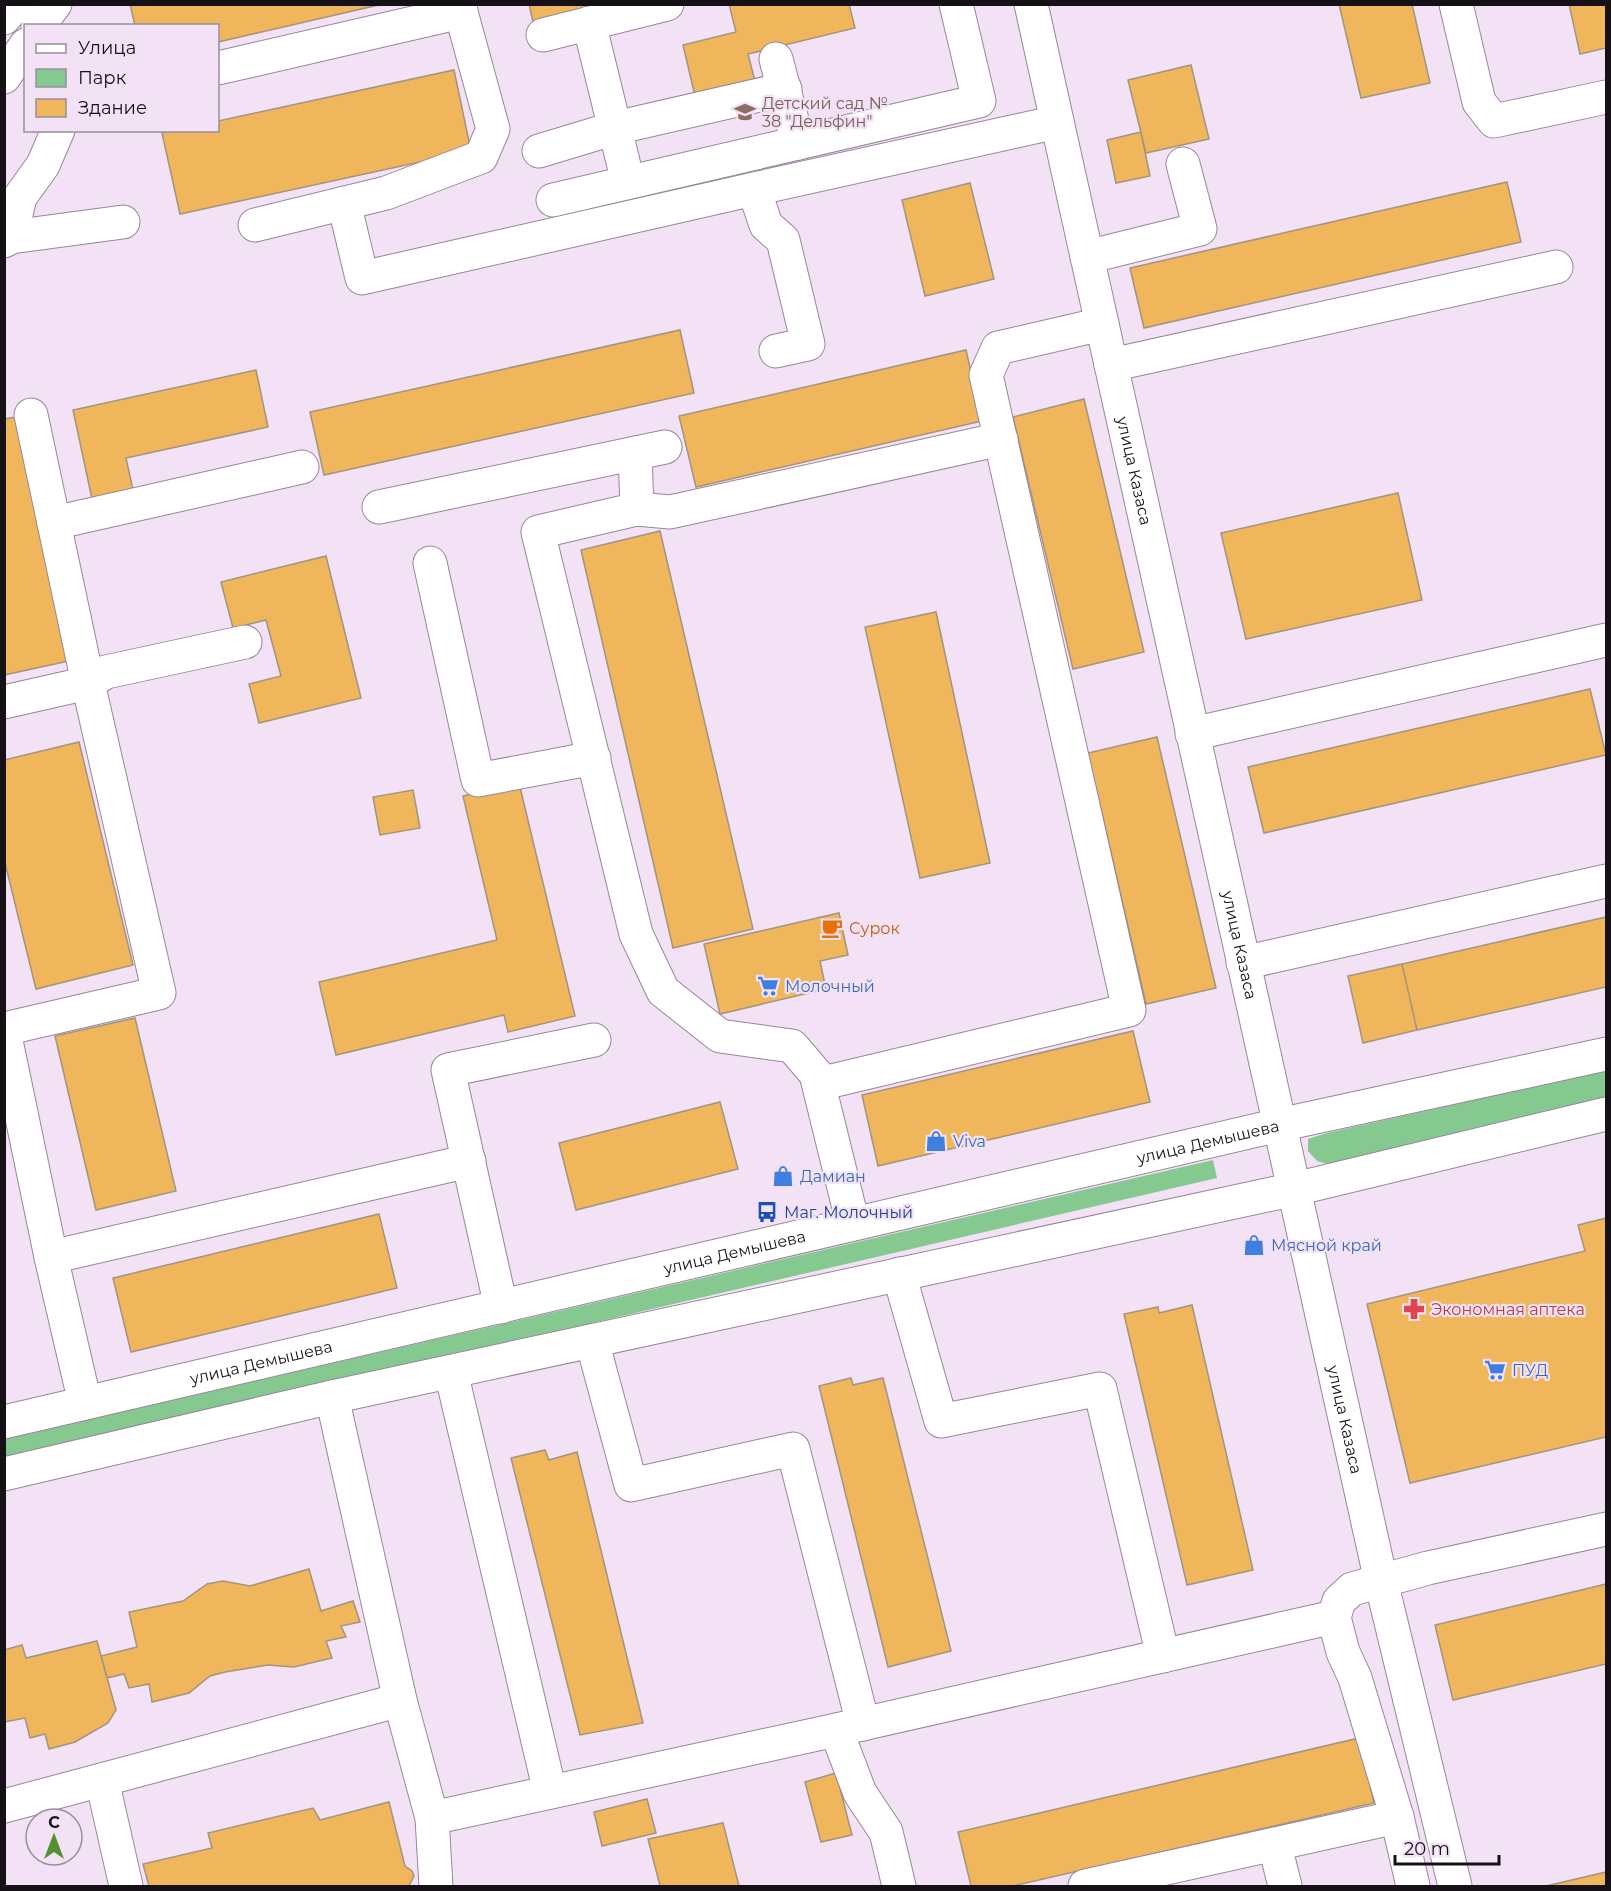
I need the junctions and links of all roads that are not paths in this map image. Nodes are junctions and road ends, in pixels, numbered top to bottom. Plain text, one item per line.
1 (16, 4) edge
2 (55, 4) edge
3 (667, 4) edge
4 (956, 4) edge
5 (1031, 4) edge
6 (1456, 4) edge
7 (460, 8) edge
8 (4, 18) edge
9 (589, 23) junction
10 (40, 24) edge
11 (543, 35) dead end
12 (24, 48) edge
13 (219, 68) edge
14 (4, 77) edge
15 (1606, 97) edge
16 (1057, 122) junction
17 (615, 128) junction
18 (57, 132) edge
19 (798, 142) junction
20 (539, 151) dead end
21 (1183, 164) dead end
22 (628, 182) junction
23 (754, 189) junction
24 (553, 200) dead end
25 (344, 203) junction
26 (123, 222) dead end
27 (255, 225) dead end
28 (8, 239) edge
29 (1087, 257) junction
30 (1556, 267) dead end
31 (1102, 324) junction
32 (776, 351) dead end
33 (1111, 365) junction
34 (31, 416) dead end
35 (1001, 439) junction
36 (302, 467) dead end
37 (379, 507) dead end
38 (637, 509) junction
39 (54, 523) junction
40 (430, 563) dead end
41 (1606, 640) edge
42 (245, 642) dead end
43 (88, 683) junction
44 (4, 702) edge
45 (1192, 734) junction
46 (594, 758) junction
47 (1606, 881) edge
48 (1243, 963) junction
49 (4, 1030) edge
50 (594, 1040) dead end
51 (1606, 1054) edge
52 (819, 1084) junction
53 (1606, 1114) edge
54 (1279, 1125) junction
55 (469, 1161) junction
56 (1295, 1189) junction
57 (854, 1224) junction
58 (51, 1257) junction
59 (899, 1274) junction
60 (501, 1306) junction
61 (592, 1341) junction
62 (451, 1372) junction
63 (332, 1397) junction
64 (85, 1403) junction
65 (4, 1422) edge
66 (4, 1474) edge
67 (1606, 1529) edge
68 (1381, 1581) junction
69 (1334, 1617) junction
70 (1163, 1656) junction
71 (400, 1700) junction
72 (850, 1727) junction
73 (102, 1780) junction
74 (550, 1792) junction
75 (4, 1806) edge
76 (1397, 1817) junction
77 (432, 1818) junction
78 (1275, 1846) junction
79 (126, 1887) edge
80 (436, 1887) edge
81 (899, 1887) edge
82 (1085, 1887) edge
83 (1285, 1887) edge
84 (1413, 1887) edge
85 (1455, 1887) edge

1 - 8 street
2 - 10 street
3 - 9 street
4 - 19 street
5 - 16 street, улица Казаса
6 - 15 street
7 - 13 street
7 - 25 street
9 - 11 street
9 - 17 street
12 - 14 street
16 - 23 street
16 - 29 street, улица Казаса
17 - 19 street
17 - 20 street
17 - 22 street
18 - 28 street
19 - 22 street
21 - 29 street
22 - 24 street
23 - 25 street
23 - 32 street
25 - 27 street
26 - 28 street
29 - 31 street, улица Казаса
30 - 33 street
31 - 33 street, улица Казаса
31 - 35 street
33 - 45 street, улица Казаса
34 - 39 street
35 - 38 street
35 - 52 street
36 - 39 street
37 - 38 street
38 - 46 street
39 - 43 street
40 - 46 street
41 - 45 street
42 - 43 street
43 - 44 street
43 - 49 street
45 - 48 street, улица Казаса
46 - 52 street
47 - 48 street
48 - 54 street, улица Казаса
49 - 58 street
50 - 55 street
51 - 54 street, улица Демышева
52 - 57 street
53 - 56 street
54 - 56 street, улица Казаса
54 - 57 street, улица Демышева
55 - 58 street
55 - 60 street
56 - 59 street
56 - 68 street, улица Казаса
57 - 60 street, улица Демышева
58 - 64 street
59 - 61 street
59 - 70 street
60 - 64 street, улица Демышева
61 - 62 street
61 - 72 street
62 - 63 street
62 - 74 street
63 - 66 street
63 - 71 street
64 - 65 street, улица Демышева
67 - 68 street
68 - 69 street
68 - 85 street, улица Казаса
69 - 70 street
69 - 76 street
70 - 72 street
71 - 73 street
71 - 77 street
72 - 74 street
72 - 81 street
73 - 75 street
73 - 79 street
74 - 77 street
76 - 78 street
76 - 84 street
77 - 80 street
78 - 82 street
78 - 83 street

